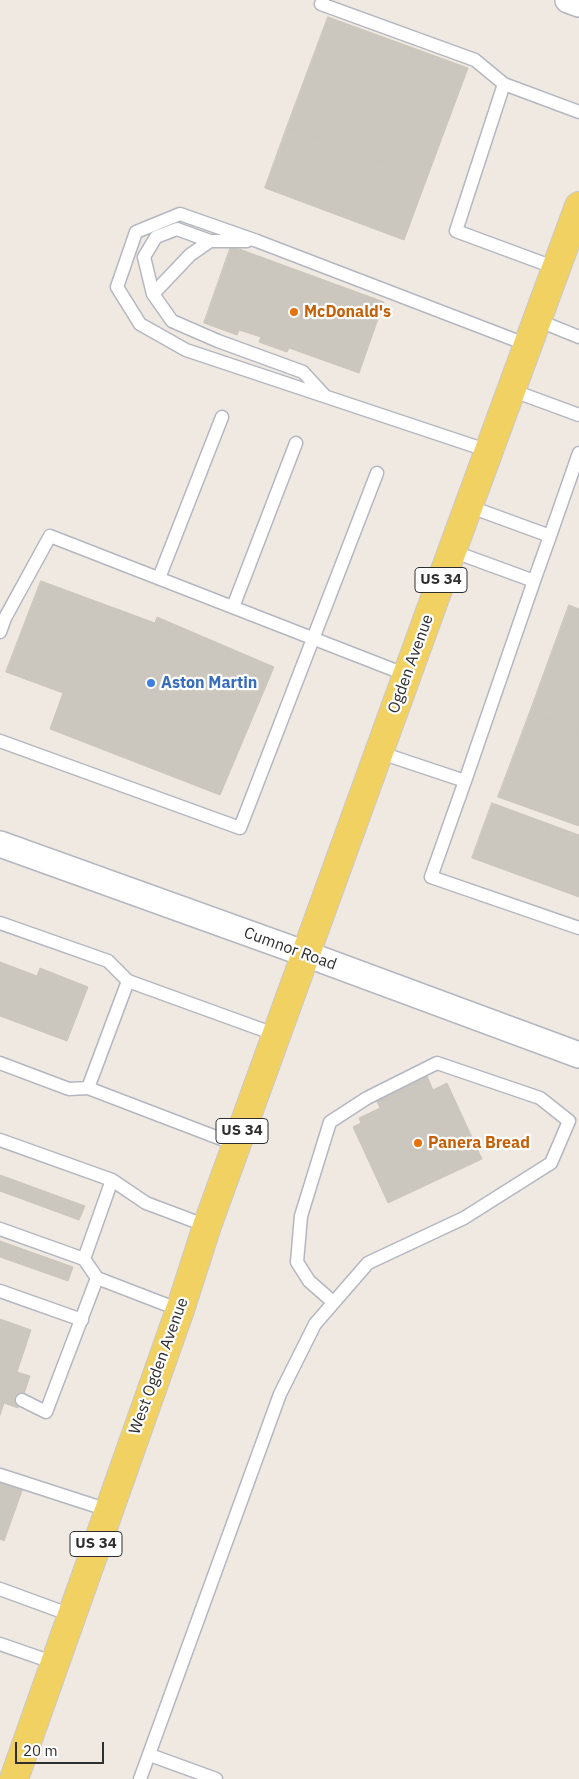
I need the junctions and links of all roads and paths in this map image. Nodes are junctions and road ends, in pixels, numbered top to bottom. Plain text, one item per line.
1 (323, 0) edge
2 (568, 0) edge
3 (579, 4) edge
4 (504, 84) junction
5 (579, 112) edge
6 (579, 206) edge
7 (210, 241) junction
8 (256, 241) junction
9 (556, 268) junction
10 (153, 294) junction
11 (532, 333) junction
12 (579, 337) edge
13 (511, 390) junction
14 (327, 398) junction
15 (579, 415) edge
16 (222, 417) dead end
17 (296, 443) dead end
18 (489, 450) junction
19 (579, 453) edge
20 (377, 473) dead end
21 (468, 506) junction
22 (550, 536) junction
23 (452, 551) junction
24 (159, 578) junction
25 (534, 581) junction
26 (233, 607) junction
27 (0, 632) edge
28 (313, 638) junction
29 (407, 674) junction
30 (0, 741) edge
31 (378, 752) junction
32 (464, 781) junction
33 (0, 844) edge
34 (0, 924) edge
35 (579, 928) edge
36 (306, 954) junction
37 (128, 981) junction
38 (277, 1035) junction
39 (579, 1055) edge
40 (0, 1063) edge
41 (88, 1088) junction
42 (0, 1140) edge
43 (237, 1145) junction
44 (112, 1180) junction
45 (207, 1226) junction
46 (0, 1229) edge
47 (84, 1259) junction
48 (97, 1278) junction
49 (0, 1290) edge
50 (333, 1302) junction
51 (180, 1310) junction
52 (82, 1320) junction
53 (22, 1400) dead end
54 (0, 1475) edge
55 (108, 1510) junction
56 (0, 1589) edge
57 (71, 1615) junction
58 (0, 1644) edge
59 (55, 1663) junction
60 (150, 1755) junction
61 (14, 1779) edge
62 (140, 1779) edge
63 (216, 1779) edge

1 - 4 lane
2 - 3 street
4 - 5 lane
4 - 9 lane
6 - 9 main road, Ogden Avenue / US 34
7 - 8 lane
7 - 10 lane
7 - 10 lane
8 - 11 lane
8 - 14 lane
9 - 11 main road, Ogden Avenue / US 34
10 - 14 lane
11 - 12 lane
11 - 13 main road, Ogden Avenue / US 34
13 - 15 lane
13 - 18 main road, Ogden Avenue / US 34
14 - 18 lane
16 - 24 lane
17 - 26 lane
18 - 21 main road, Ogden Avenue / US 34
19 - 22 lane
20 - 28 lane
21 - 22 lane
21 - 23 main road, Ogden Avenue / US 34
22 - 25 lane
23 - 25 lane
23 - 29 main road, Ogden Avenue / US 34
24 - 26 lane
24 - 27 lane
25 - 32 lane
26 - 28 lane
28 - 29 lane
28 - 30 lane
29 - 31 main road, Ogden Avenue / US 34
31 - 32 lane
31 - 36 main road, Ogden Avenue / US 34
32 - 35 lane
33 - 36 street, Cumnor Road
34 - 37 lane
36 - 38 main road, West Ogden Avenue / US 34
36 - 39 street, Cumnor Road
37 - 38 lane
37 - 41 lane
38 - 43 main road, West Ogden Avenue / US 34
40 - 41 lane
41 - 43 lane
42 - 44 lane
43 - 45 main road, West Ogden Avenue / US 34
44 - 45 lane
44 - 47 lane
45 - 51 main road, West Ogden Avenue / US 34
46 - 47 lane
47 - 48 lane
48 - 51 lane
48 - 52 lane
49 - 52 lane
50 - 50 lane
50 - 60 lane
51 - 55 main road, West Ogden Avenue / US 34
52 - 53 lane
54 - 55 lane
55 - 57 main road, West Ogden Avenue / US 34
56 - 57 lane
57 - 59 main road, West Ogden Avenue / US 34
58 - 59 lane
59 - 61 main road, West Ogden Avenue / US 34
60 - 62 lane
60 - 63 lane

